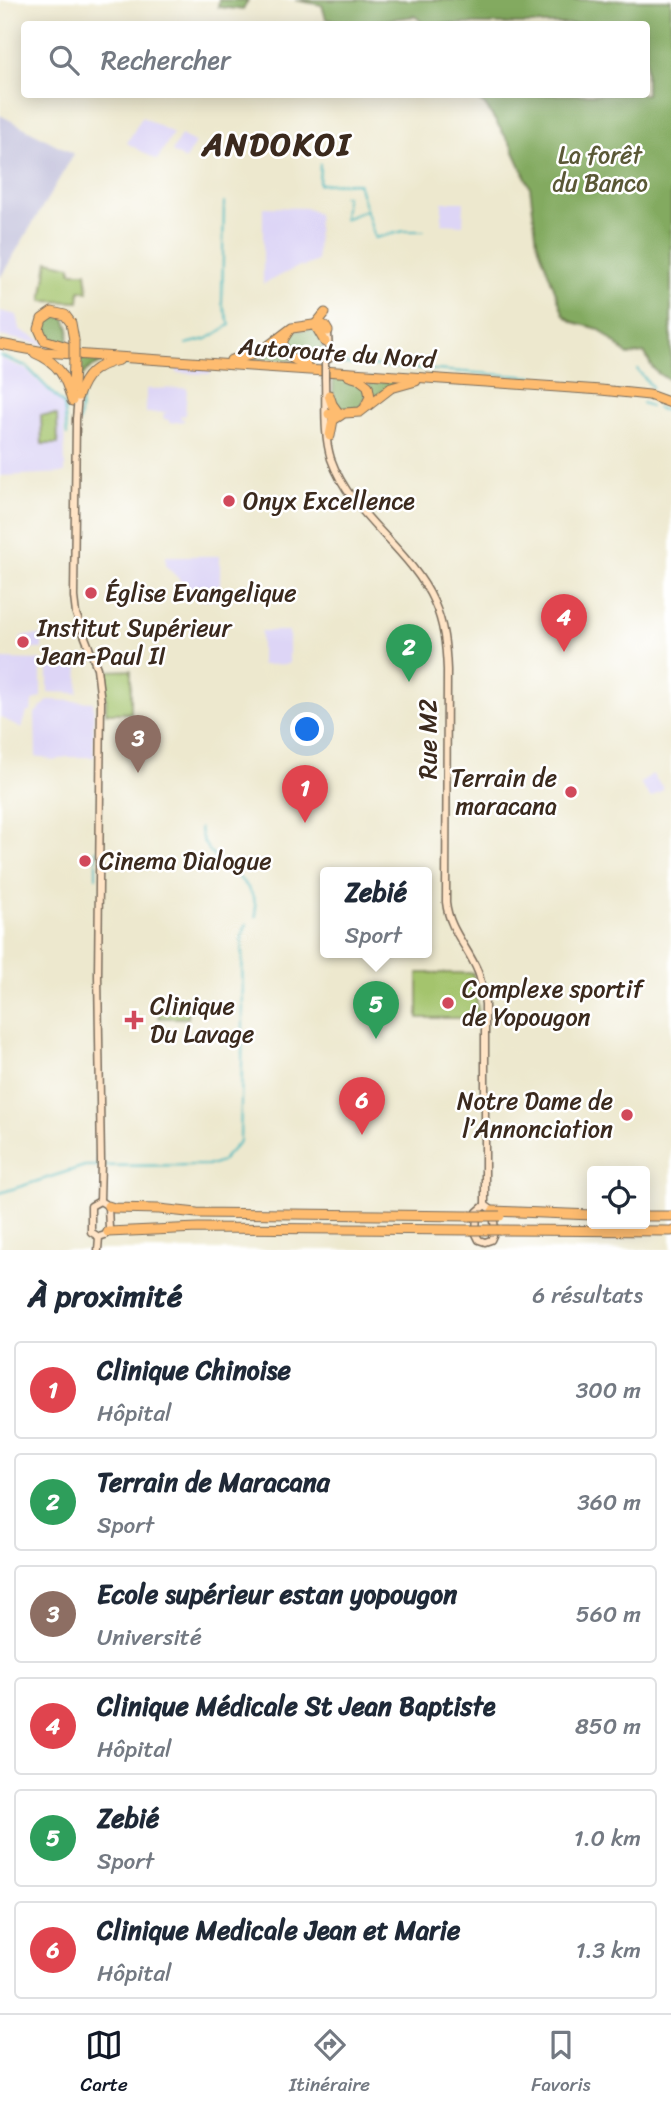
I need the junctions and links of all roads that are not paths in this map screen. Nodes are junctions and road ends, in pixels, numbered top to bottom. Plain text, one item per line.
1 (323, 324) junction
2 (0, 342) edge
3 (325, 342) joint
4 (72, 344) junction
5 (27, 350) junction
6 (131, 358) junction
7 (327, 359) junction
8 (231, 360) junction
9 (306, 364) junction
10 (330, 377) junction
11 (430, 378) junction
12 (651, 393) junction
13 (329, 395) joint
14 (671, 398) edge
15 (75, 399) junction
16 (671, 403) edge
17 (332, 413) junction
18 (330, 436) junction
19 (344, 483) junction
20 (99, 971) junction
21 (100, 1065) junction
22 (104, 1203) junction
23 (485, 1211) junction
24 (587, 1215) edge
25 (671, 1215) edge
26 (650, 1216) edge
27 (108, 1232) junction
28 (671, 1233) edge
29 (485, 1235) junction
30 (99, 1237) junction
31 (99, 1250) edge
32 (485, 1250) edge

1 - 3 highway
1 - 7 main road
1 - 8 highway
1 - 9 highway
2 - 4 highway, Autoroute du Nord
2 - 5 highway, Autoroute du Nord
3 - 7 main road
4 - 8 highway, Autoroute du Nord
4 - 15 highway, bridge
5 - 6 highway, Autoroute du Nord
5 - 15 highway
6 - 10 highway, Autoroute du Nord
6 - 15 highway
7 - 10 main road, bridge
8 - 9 highway, Autoroute du Nord
9 - 12 highway, Autoroute du Nord
10 - 11 highway, Autoroute du Nord
10 - 13 main road
10 - 17 main road
10 - 17 highway
11 - 12 highway, Autoroute du Nord
11 - 17 highway
12 - 14 highway, Autoroute du Nord
12 - 16 highway, Autoroute du Nord
13 - 17 highway
15 - 20 main road
17 - 18 main road
17 - 18 highway
17 - 19 main road
18 - 19 main road
19 - 23 main road, Rue M2
20 - 21 main road
20 - 21 main road
21 - 22 main road
22 - 23 highway
22 - 27 main road
22 - 30 main road
23 - 24 highway
23 - 29 main road
23 - 29 main road
25 - 26 highway
27 - 29 highway
27 - 30 main road
28 - 29 highway
29 - 32 main road
30 - 31 main road

